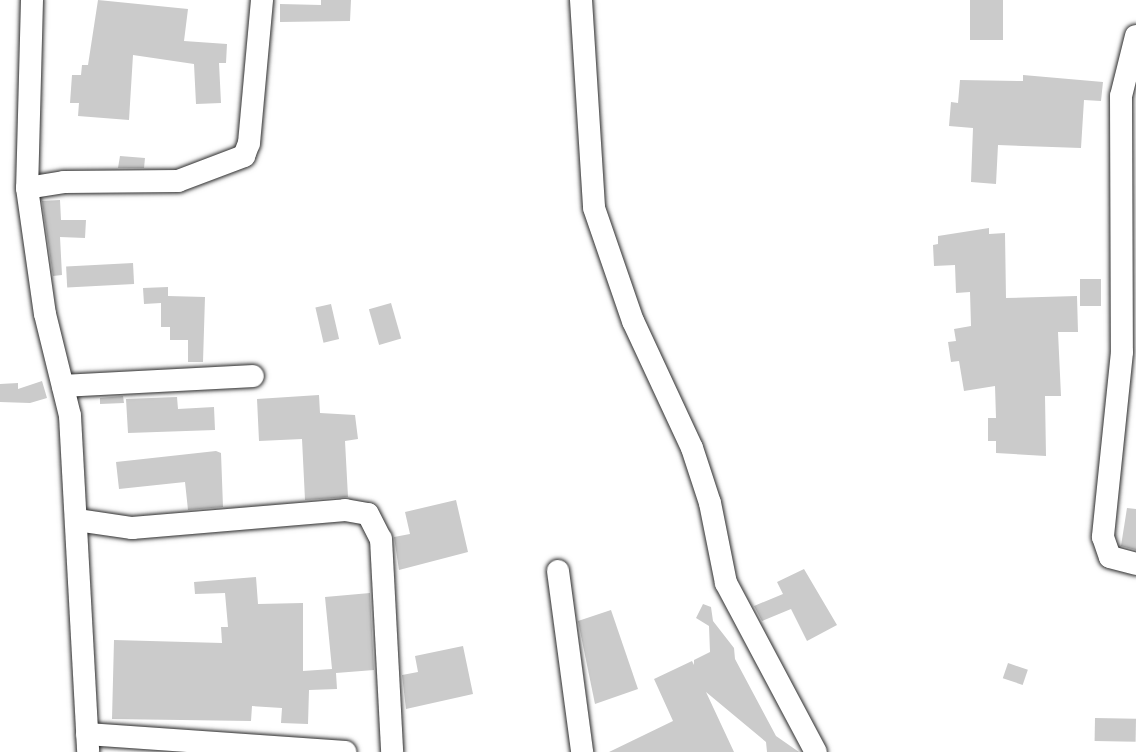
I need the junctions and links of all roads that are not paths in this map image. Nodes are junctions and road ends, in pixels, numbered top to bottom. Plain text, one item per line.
1 (32, 0) edge
2 (262, 0) edge
3 (581, 0) edge
4 (1136, 36) edge
5 (27, 188) junction
6 (253, 376) dead end
7 (63, 386) junction
8 (77, 520) junction
9 (1136, 564) edge
10 (558, 571) dead end
11 (88, 743) edge
12 (345, 752) edge
13 (392, 752) edge
14 (582, 752) edge
15 (816, 752) edge

1 - 5 street
2 - 5 street
3 - 15 street
4 - 9 street
5 - 7 street
6 - 7 street
7 - 8 street
8 - 11 street
8 - 13 street
10 - 14 street
11 - 12 street

